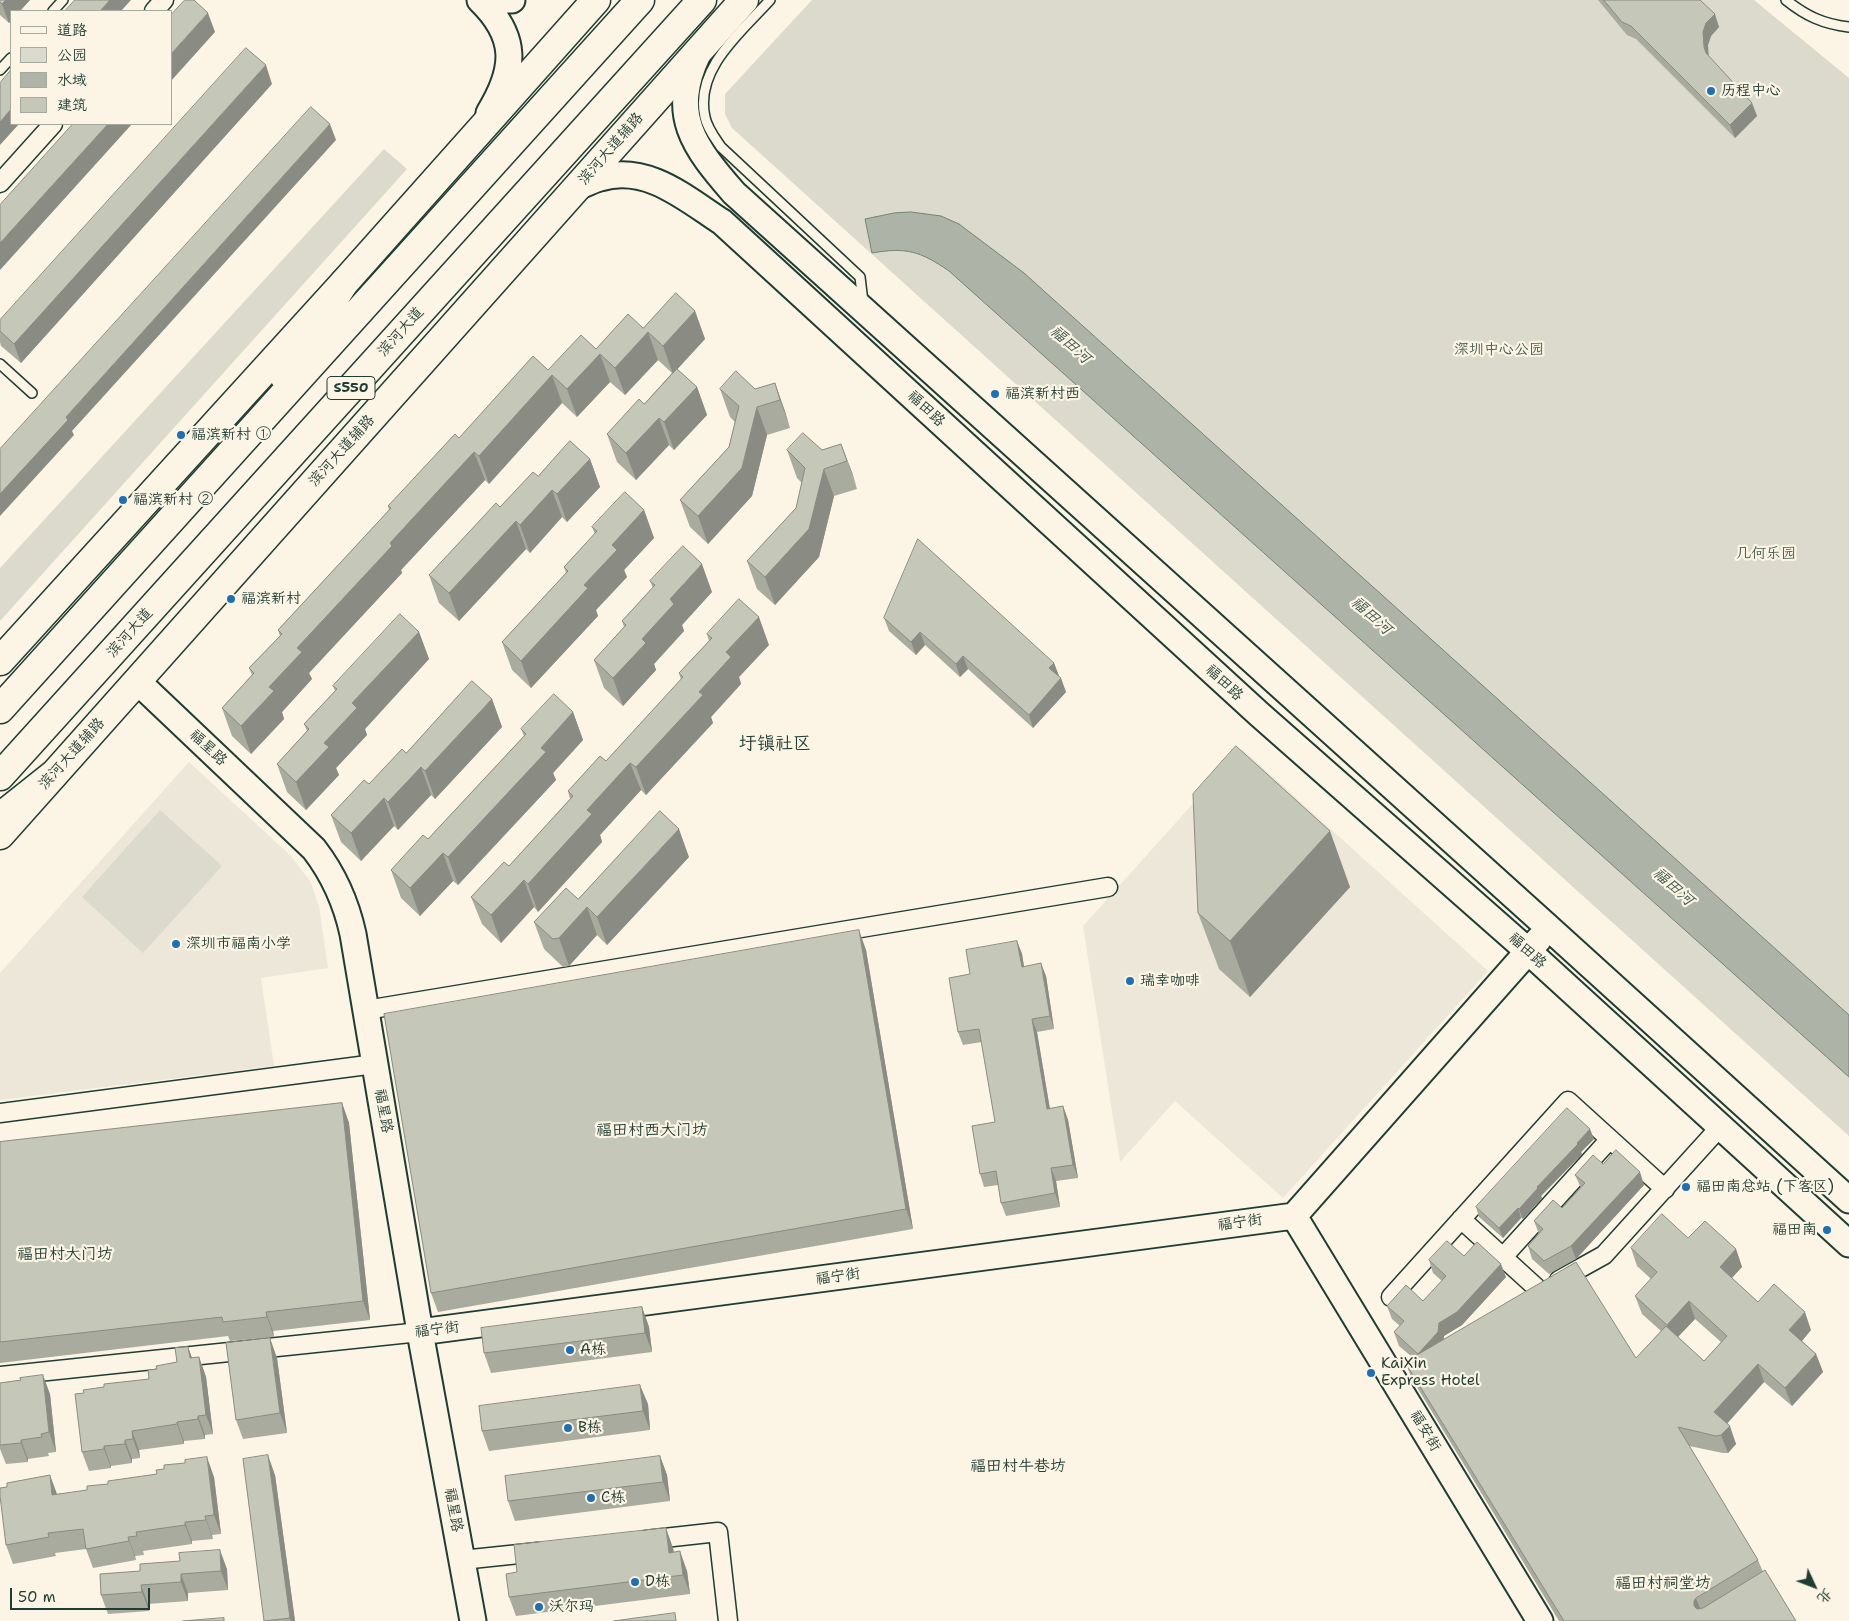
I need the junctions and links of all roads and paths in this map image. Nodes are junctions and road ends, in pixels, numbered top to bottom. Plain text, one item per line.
1 (63, 0) edge
2 (164, 0) edge
3 (480, 0) edge
4 (496, 0) edge
5 (512, 0) edge
6 (596, 0) edge
7 (640, 0) edge
8 (702, 0) edge
9 (744, 0) edge
10 (770, 0) edge
11 (1786, 0) edge
12 (54, 10) edge
13 (155, 10) edge
14 (1849, 27) edge
15 (701, 47) junction
16 (10, 59) edge
17 (0, 70) edge
18 (52, 125) edge
19 (472, 140) junction
20 (0, 183) edge
21 (578, 187) junction
22 (344, 283) junction
23 (863, 310) junction
24 (0, 364) edge
25 (32, 394) dead end
26 (238, 447) junction
27 (2, 655) edge
28 (137, 681) junction
29 (0, 709) edge
30 (53, 775) junction
31 (0, 776) edge
32 (0, 817) edge
33 (0, 835) edge
34 (1108, 887) dead end
35 (1549, 928) junction
36 (1528, 951) junction
37 (366, 1010) junction
38 (375, 1064) junction
39 (0, 1113) edge
40 (1720, 1127) junction
41 (1610, 1139) junction
42 (1665, 1189) junction
43 (1849, 1200) edge
44 (1294, 1216) junction
45 (1461, 1219) junction
46 (1849, 1244) edge
47 (1502, 1257) junction
48 (1540, 1292) junction
49 (1391, 1297) dead end
50 (1525, 1301) edge
51 (420, 1332) junction
52 (0, 1376) edge
53 (629, 1542) edge
54 (551, 1550) edge
55 (462, 1560) junction
56 (473, 1621) edge
57 (728, 1621) edge
58 (1540, 1621) edge

1 - 12 lane
2 - 13 street
3 - 19 main road
4 - 5 main road
6 - 19 main road
7 - 26 main road, S550
8 - 31 main road, 滨河大道 / S550
9 - 15 main road, 滨河大道辅路
10 - 23 lane
11 - 14 lane
15 - 21 main road, 滨河大道辅路
15 - 23 main road, 福田路
16 - 17 lane
18 - 20 street
19 - 22 main road
21 - 28 main road, 滨河大道辅路
21 - 36 main road, 福田路
22 - 26 main road
22 - 27 main road
23 - 35 main road, 福田路
24 - 25 lane
26 - 29 main road, S550
28 - 30 main road, 滨河大道辅路
28 - 37 main road, 福星路
30 - 32 main road
30 - 33 main road, 滨河大道辅路
34 - 37 street
35 - 36 main road
35 - 43 main road, 福田路
36 - 40 main road, 福田路
36 - 44 main road
37 - 38 main road, 福星路
38 - 39 street
38 - 51 main road, 福星路
40 - 42 street
40 - 46 main road, 福田路
41 - 42 street
41 - 45 street
41 - 47 street
42 - 48 street
44 - 51 main road, 福宁街
44 - 58 main road, 福安街
45 - 47 street
45 - 49 street
47 - 48 street
48 - 50 street
51 - 52 street, 福宁街
51 - 55 main road, 福星路
53 - 57 street
54 - 55 street
55 - 56 main road, 福星路

